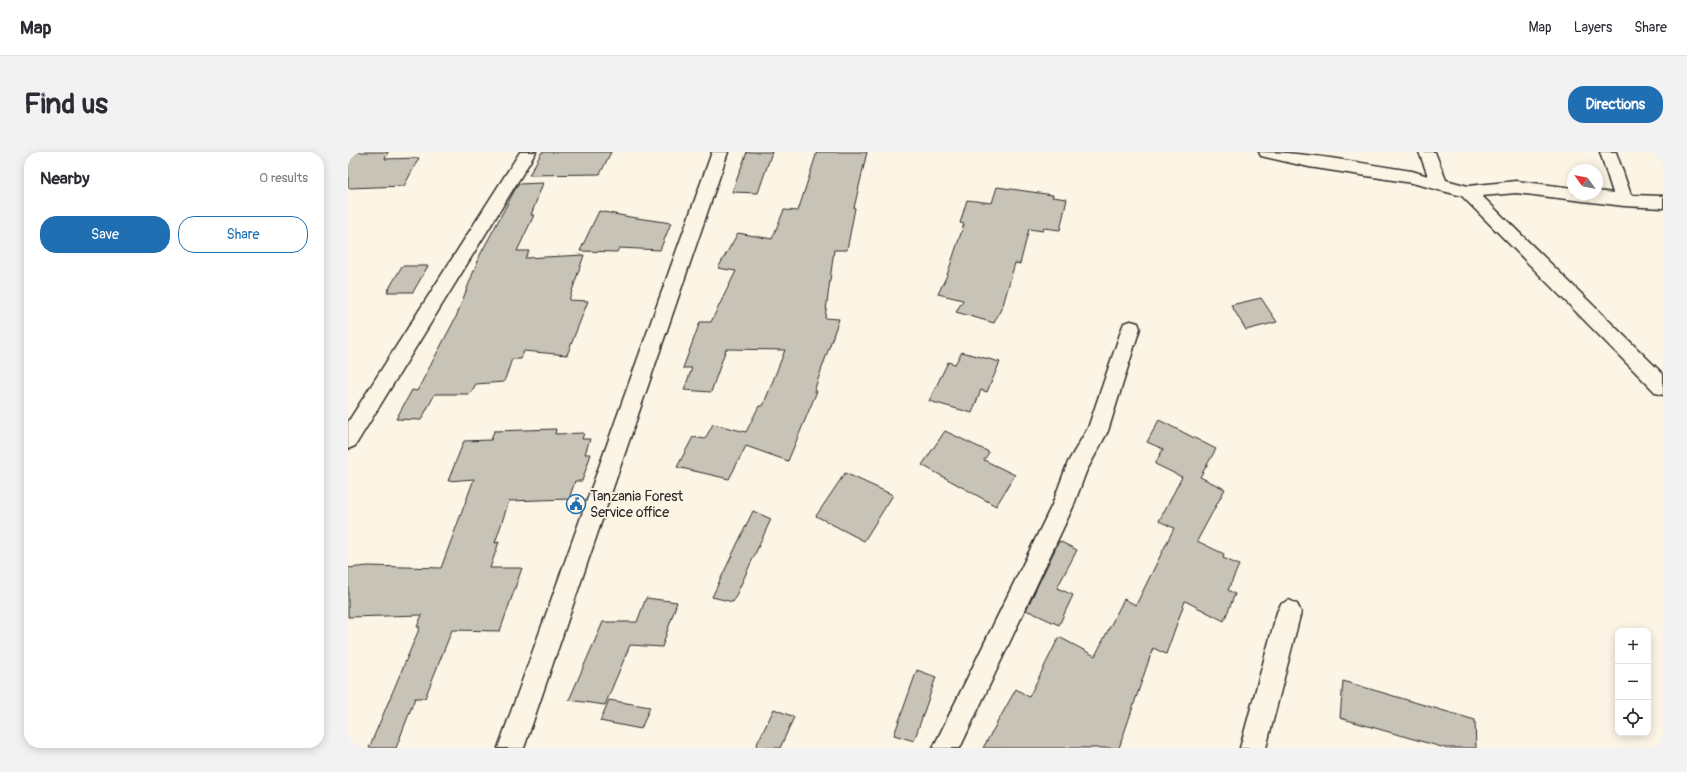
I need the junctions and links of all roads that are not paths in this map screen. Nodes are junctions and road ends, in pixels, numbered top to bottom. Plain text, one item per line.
1 (528, 152) edge
2 (720, 152) edge
3 (1268, 152) edge
4 (1427, 152) edge
5 (1608, 152) edge
6 (1439, 184) junction
7 (1468, 192) junction
8 (1567, 193) edge
9 (1603, 197) edge
10 (1624, 200) junction
11 (1663, 202) edge
12 (1131, 328) dead end
13 (1659, 378) edge
14 (348, 440) edge
15 (1289, 612) dead end
16 (511, 748) edge
17 (946, 748) edge
18 (1253, 748) edge

1 - 14 street
2 - 16 street
3 - 6 street
4 - 6 street
5 - 10 street
6 - 7 street
7 - 8 street
7 - 13 street
9 - 10 street
10 - 11 street
12 - 17 street
15 - 18 street

